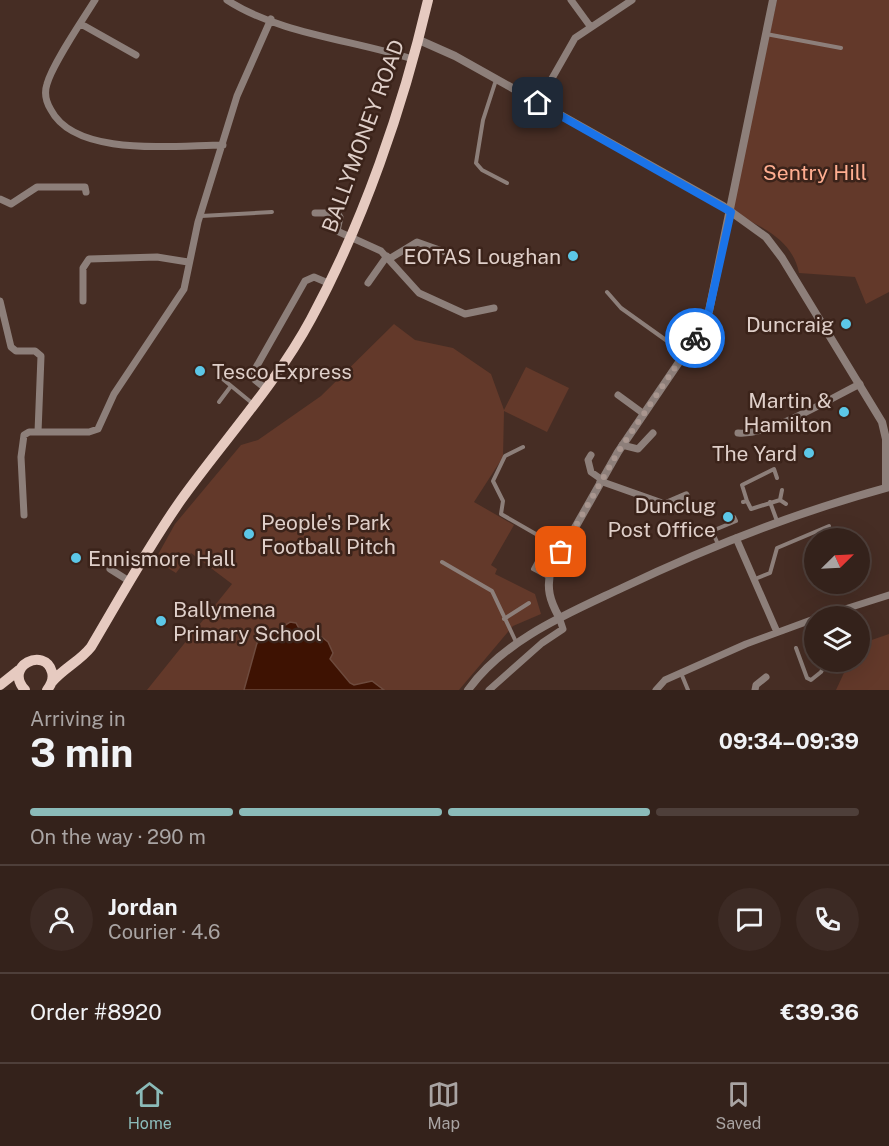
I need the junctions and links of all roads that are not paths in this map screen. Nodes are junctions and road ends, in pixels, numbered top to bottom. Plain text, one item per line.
1 (94, 0) edge
2 (227, 0) edge
3 (428, 0) edge
4 (571, 0) edge
5 (632, 0) edge
6 (773, 0) edge
7 (271, 19) junction
8 (81, 24) junction
9 (590, 26) junction
10 (766, 34) junction
11 (418, 40) junction
12 (841, 48) dead end
13 (136, 56) dead end
14 (412, 59) junction
15 (496, 80) junction
16 (538, 103) junction
17 (223, 145) junction
18 (507, 183) dead end
19 (86, 192) dead end
20 (0, 199) edge
21 (272, 212) dead end
22 (731, 212) junction
23 (315, 213) dead end
24 (199, 219) junction
25 (350, 235) junction
26 (445, 252) dead end
27 (388, 257) junction
28 (188, 262) junction
29 (328, 283) junction
30 (368, 283) dead end
31 (607, 292) dead end
32 (0, 301) edge
33 (83, 301) dead end
34 (494, 309) dead end
35 (685, 353) junction
36 (219, 376) dead end
37 (860, 384) junction
38 (231, 386) junction
39 (265, 388) junction
40 (618, 395) dead end
41 (219, 402) dead end
42 (253, 404) junction
43 (644, 414) junction
44 (38, 432) junction
45 (653, 433) dead end
46 (738, 433) dead end
47 (622, 445) junction
48 (523, 447) dead end
49 (591, 454) dead end
50 (777, 478) dead end
51 (601, 480) junction
52 (888, 487) edge
53 (782, 490) dead end
54 (686, 495) dead end
55 (780, 500) junction
56 (770, 502) junction
57 (786, 504) dead end
58 (24, 515) dead end
59 (734, 517) dead end
60 (777, 522) junction
61 (829, 526) dead end
62 (736, 538) junction
63 (718, 545) junction
64 (442, 562) dead end
65 (110, 569) dead end
66 (549, 577) junction
67 (754, 580) junction
68 (128, 583) junction
69 (889, 595) edge
70 (529, 603) dead end
71 (854, 606) edge
72 (559, 617) junction
73 (504, 619) junction
74 (804, 623) edge
75 (777, 632) junction
76 (517, 644) junction
77 (796, 648) dead end
78 (46, 663) junction
79 (72, 664) junction
80 (20, 670) junction
81 (804, 670) edge
82 (805, 672) edge
83 (821, 672) edge
84 (681, 673) junction
85 (766, 677) dead end
86 (0, 685) edge
87 (50, 687) edge
88 (22, 690) edge
89 (468, 690) edge
90 (489, 690) edge
91 (656, 690) edge
92 (688, 690) edge
93 (755, 690) edge

1 - 8 street
2 - 7 street
3 - 11 main road, BALLYMONEY ROAD
4 - 9 street
5 - 9 street
6 - 10 street
7 - 14 street
7 - 17 street
8 - 13 street
8 - 17 street
9 - 16 street
10 - 12 lane
10 - 22 street
11 - 14 main road, BALLYMONEY ROAD
11 - 15 street
14 - 25 main road, BALLYMONEY ROAD
15 - 16 street
15 - 18 lane
16 - 22 street
17 - 24 street
19 - 20 street
21 - 24 lane
22 - 35 street
22 - 37 street
23 - 25 street
24 - 28 street
25 - 27 street
25 - 29 main road, BALLYMONEY ROAD
26 - 27 street
27 - 30 street
27 - 34 street
28 - 33 street
28 - 44 street
29 - 39 main road, BALLYMONEY ROAD
29 - 39 street
31 - 35 lane
32 - 44 street
35 - 43 street
36 - 38 lane
37 - 46 street
37 - 52 street
38 - 41 lane
38 - 42 lane
39 - 42 main road, BALLYMONEY ROAD
40 - 43 street
42 - 68 main road, BALLYMONEY ROAD
43 - 47 street
44 - 58 street
45 - 47 street
47 - 51 street
48 - 66 lane
49 - 51 street
50 - 56 lane
51 - 54 street
51 - 66 street
52 - 60 street
53 - 55 lane
55 - 56 lane
55 - 57 lane
56 - 60 lane
59 - 63 lane
60 - 62 street
61 - 67 lane
62 - 63 street
62 - 67 street
63 - 72 street
64 - 73 lane
65 - 68 street
66 - 72 street
67 - 75 street
68 - 79 main road, BALLYMONEY ROAD
69 - 71 street
70 - 73 lane
72 - 76 street
72 - 90 street
73 - 76 lane
74 - 75 street
75 - 84 street
76 - 89 street
77 - 81 lane
78 - 79 main road
78 - 80 main road
78 - 87 main road
79 - 87 main road, BALLYMONEY ROAD
80 - 86 main road
80 - 88 main road
82 - 83 lane
84 - 91 street
84 - 92 lane
85 - 93 street

